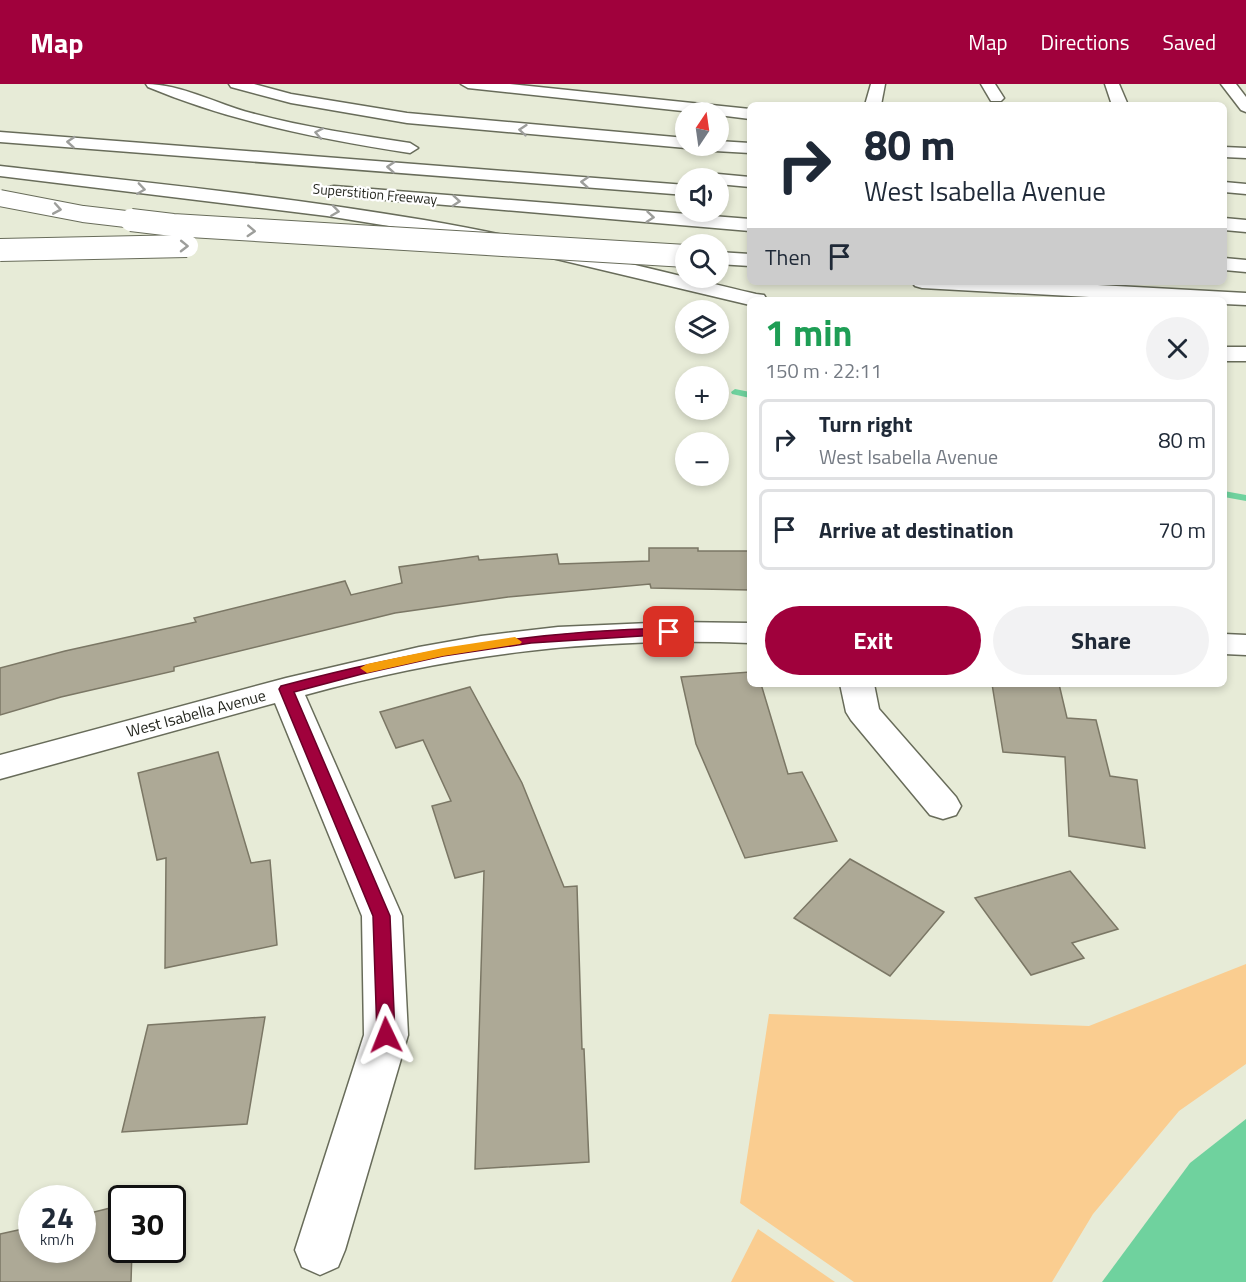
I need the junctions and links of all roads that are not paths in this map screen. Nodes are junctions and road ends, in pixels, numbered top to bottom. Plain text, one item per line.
1 (153, 84) edge
2 (236, 84) edge
3 (468, 84) edge
4 (639, 84) edge
5 (878, 84) edge
6 (988, 84) edge
7 (1112, 84) edge
8 (1228, 84) edge
9 (996, 98) dead end
10 (617, 99) junction
11 (874, 102) edge
12 (1119, 102) edge
13 (1246, 107) edge
14 (747, 114) edge
15 (0, 137) edge
16 (675, 142) edge
17 (729, 147) edge
18 (747, 148) edge
19 (424, 150) dead end
20 (1227, 152) edge
21 (1246, 153) edge
22 (0, 162) edge
23 (535, 162) dead end
24 (0, 171) edge
25 (675, 175) edge
26 (729, 180) edge
27 (747, 182) edge
28 (267, 185) dead end
29 (1227, 187) edge
30 (315, 189) dead end
31 (675, 189) edge
32 (1246, 189) edge
33 (729, 193) edge
34 (747, 195) edge
35 (0, 198) edge
36 (1227, 224) edge
37 (747, 225) edge
38 (1246, 226) edge
39 (1227, 231) edge
40 (1246, 233) edge
41 (0, 250) edge
42 (675, 255) edge
43 (729, 259) edge
44 (747, 260) edge
45 (1227, 264) edge
46 (1246, 266) edge
47 (675, 269) edge
48 (729, 272) edge
49 (747, 273) edge
50 (979, 285) edge
51 (1142, 285) edge
52 (1246, 292) edge
53 (1208, 297) edge
54 (747, 298) edge
55 (1227, 298) edge
56 (1246, 299) edge
57 (1227, 354) edge
58 (1246, 354) edge
59 (747, 633) edge
60 (1227, 644) edge
61 (1246, 645) edge
62 (858, 687) edge
63 (286, 689) junction
64 (0, 767) edge
65 (943, 806) dead end
66 (320, 1250) dead end

19 -> 1 main road
16 -> 2 main road
3 - 10 main road
4 - 10 main road
5 - 11 main road
6 - 9 main road
7 - 12 main road
8 - 13 main road
10 - 14 main road
31 -> 15 main road, Superstition Freeway
17 - 18 main road
20 - 21 main road
22 - 28 main road
23 - 25 main road
24 -> 54 main road
26 - 27 main road
29 - 32 main road
30 -> 37 main road, Superstition Freeway
33 - 34 main road
35 -> 42 main road, bridge
36 - 38 main road
39 - 40 main road
41 -> 47 main road, bridge
43 - 44 main road
45 - 46 main road
48 - 49 main road
50 - 53 main road
51 - 52 main road
55 - 56 main road
57 - 58 main road
59 - 63 main road, West Isabella Avenue
60 - 61 main road
62 - 65 main road
63 - 64 main road, West Isabella Avenue
63 - 66 main road

